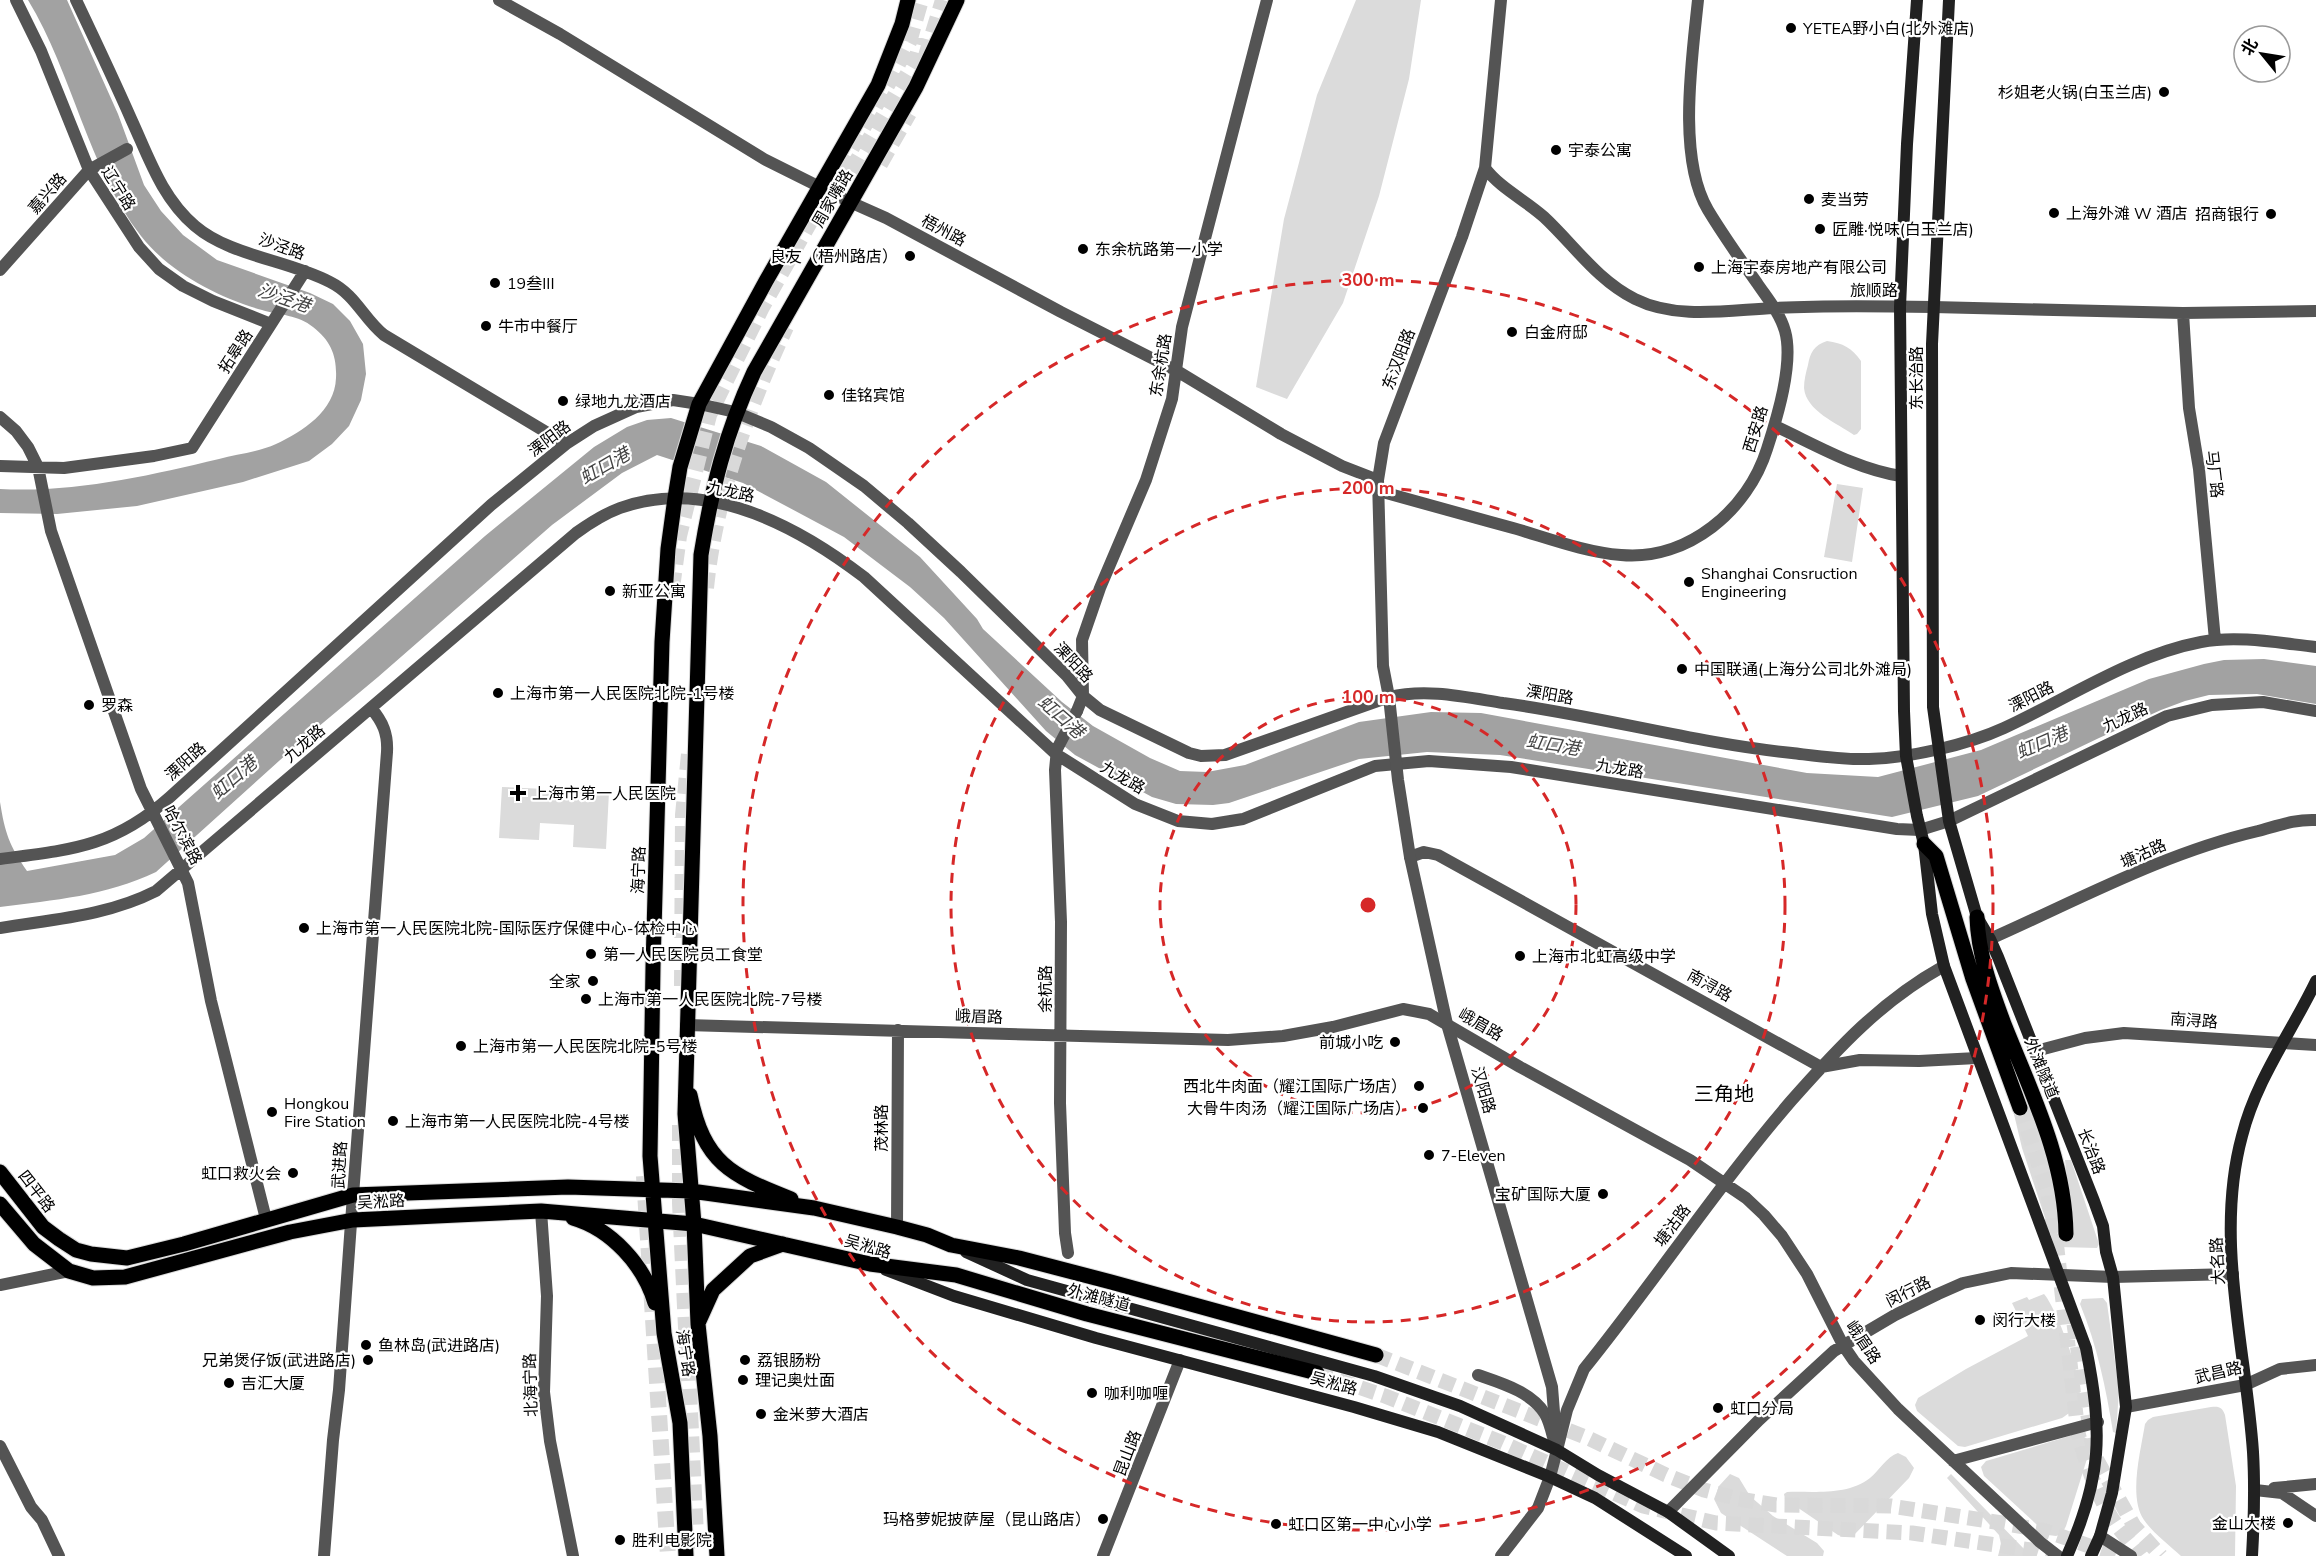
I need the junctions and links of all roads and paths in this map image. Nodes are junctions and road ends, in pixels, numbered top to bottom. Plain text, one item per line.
1 (16, 0) edge
2 (76, 0) edge
3 (499, 0) edge
4 (908, 0) edge
5 (957, 0) edge
6 (1268, 0) edge
7 (1501, 0) edge
8 (1698, 0) edge
9 (1917, 0) edge
10 (1949, 0) edge
11 (128, 149) dead end
12 (94, 167) junction
13 (1485, 168) junction
14 (819, 186) junction
15 (850, 202) junction
16 (0, 270) edge
17 (301, 277) junction
18 (1900, 307) junction
19 (1933, 307) junction
20 (1774, 308) junction
21 (2316, 311) edge
22 (2183, 313) junction
23 (271, 324) junction
24 (1177, 371) junction
25 (697, 409) junction
26 (735, 412) junction
27 (0, 417) edge
28 (1775, 426) junction
29 (566, 444) junction
30 (0, 466) edge
31 (38, 467) junction
32 (1901, 476) junction
33 (1378, 485) junction
34 (675, 498) junction
35 (710, 502) junction
36 (2215, 640) junction
37 (2316, 647) edge
38 (1083, 696) junction
39 (1389, 697) junction
40 (371, 708) junction
41 (2316, 711) edge
42 (1069, 727) joint
43 (1393, 736) joint
44 (1058, 749) junction
45 (1938, 752) junction
46 (1396, 759) junction
47 (1907, 759) junction
48 (154, 818) junction
49 (2316, 820) edge
50 (1949, 821) junction
51 (1922, 837) junction
52 (1410, 857) junction
53 (0, 859) edge
54 (183, 869) junction
55 (1977, 917) junction
56 (0, 928) edge
57 (1990, 939) junction
58 (1944, 966) junction
59 (2316, 981) edge
60 (1447, 1024) junction
61 (686, 1025) junction
62 (898, 1030) junction
63 (1062, 1034) junction
64 (2284, 1042) junction
65 (2316, 1045) edge
66 (2036, 1051) junction
67 (1977, 1058) junction
68 (1821, 1067) junction
69 (686, 1076) junction
70 (2020, 1108) tunnel mouth
71 (0, 1172) edge
72 (1724, 1182) junction
73 (651, 1190) junction
74 (691, 1191) junction
75 (353, 1195) junction
76 (0, 1204) edge
77 (814, 1208) junction
78 (549, 1212) junction
79 (266, 1219) junction
80 (353, 1220) junction
81 (654, 1220) junction
82 (694, 1224) junction
83 (897, 1227) junction
84 (2066, 1234) dead end
85 (785, 1244) junction
86 (951, 1245) junction
87 (76, 1250) joint
88 (1068, 1253) dead end
89 (870, 1264) junction
90 (69, 1270) junction
91 (2058, 1274) junction
92 (2233, 1274) junction
93 (2113, 1277) junction
94 (0, 1285) edge
95 (698, 1324) junction
96 (664, 1333) junction
97 (1843, 1345) junction
98 (1376, 1355) tunnel mouth
99 (1180, 1360) junction
100 (2316, 1365) edge
101 (1317, 1373) tunnel mouth
102 (1478, 1375) dead end
103 (2245, 1385) junction
104 (2126, 1407) junction
105 (2098, 1422) junction
106 (0, 1446) edge
107 (1557, 1450) junction
108 (1953, 1461) junction
109 (1550, 1477) junction
110 (2316, 1484) edge
111 (2254, 1490) junction
112 (1668, 1512) junction
113 (2316, 1516) edge
114 (2080, 1526) junction
115 (2100, 1536) junction
116 (58, 1556) edge
117 (324, 1556) edge
118 (573, 1556) edge
119 (686, 1556) edge
120 (717, 1556) edge
121 (1103, 1556) edge
122 (1500, 1556) edge
123 (1686, 1556) edge
124 (1729, 1556) edge
125 (2058, 1556) edge
126 (2067, 1556) edge
127 (2091, 1556) edge
128 (2131, 1556) edge
129 (2252, 1556) edge

1 - 12 street, 辽宁路
2 - 17 street, 沙泾路
3 - 14 street, 梧州路
4 - 14 main road, 周家嘴路
5 - 15 main road, 周家嘴路
6 - 24 street, 东余杭路
7 - 13 street, 东汉阳路
8 - 20 street, 西安路
9 - 18 main road, 东长治路
10 - 19 main road, 东长治路
11 - 12 street, 嘉兴路
12 - 16 street, 嘉兴路
12 - 23 street, 辽宁路
13 - 20 street, 旅顺路
13 - 33 street, 东汉阳路
14 - 15 street, 梧州路
14 - 25 main road, 周家嘴路
15 - 24 street, 梧州路
15 - 26 main road, 周家嘴路
17 - 23 street, 拓皋路
17 - 29 street, 沙泾路
18 - 19 street, 旅顺路
18 - 20 street, 旅顺路
18 - 32 main road, 东长治路
19 - 22 street, 旅顺路
19 - 45 main road, 东长治路
20 - 28 street, 西安路
21 - 22 street, 旅顺路
22 - 36 street, 马厂路
23 - 31 street, 拓皋路
24 - 33 street, 梧州路
24 - 38 street, 东余杭路
25 - 26 street, 溧阳路
25 - 29 street, 溧阳路
25 - 34 main road, 海宁路
26 - 35 main road, 海宁路
26 - 38 street, 溧阳路
27 - 31 street, 哈尔滨路
28 - 32 street
28 - 33 street, 西安路
29 - 48 street, 溧阳路
30 - 31 street
31 - 48 street, 哈尔滨路
32 - 47 main road, 东长治路
33 - 39 street, 东汉阳路
34 - 35 street, 九龙路
34 - 40 street, 九龙路
34 - 73 main road, 海宁路
35 - 44 street, 九龙路
35 - 61 main road, 海宁路
36 - 37 street, 溧阳路
36 - 45 street, 溧阳路
38 - 39 street, 溧阳路
38 - 42 street, 东余杭路
39 - 43 street, 东汉阳路
39 - 47 street, 溧阳路
40 - 54 street, 九龙路
40 - 75 street, 武进路
41 - 50 street, 九龙路
42 - 44 street, 余杭路
43 - 46 street, 汉阳路
44 - 46 street, 九龙路
44 - 63 street, 余杭路
45 - 47 street, 溧阳路
45 - 50 main road, 长治路
46 - 51 street, 九龙路
46 - 52 street, 汉阳路
47 - 51 main road, 东长治路
48 - 53 street, 溧阳路
48 - 54 street, 哈尔滨路
49 - 57 street, 塘沽路
50 - 51 street, 九龙路
50 - 55 main road, 长治路
51 - 58 main road
51 - 70 main road, 外滩隧道
52 - 60 street, 汉阳路
52 - 68 street, 南浔路
54 - 56 street, 九龙路
54 - 79 street, 哈尔滨路
55 - 57 main road, 长治路
55 - 84 main road, 外滩隧道
57 - 66 main road, 长治路
58 - 67 main road
58 - 68 street, 塘沽路
59 - 64 main road, 大名路
60 - 63 street, 峨眉路
60 - 72 street, 峨眉路
60 - 107 street, 汉阳路
61 - 62 street, 峨眉路
61 - 69 main road, 海宁路
62 - 63 street, 峨眉路
62 - 83 street, 茂林路
63 - 88 street, 余杭路
64 - 65 street, 南浔路
64 - 66 street, 南浔路
64 - 92 main road, 大名路
66 - 93 main road, 长治路
67 - 68 street
67 - 91 main road
68 - 72 street, 塘沽路
69 - 74 main road, 海宁路
69 - 77 main road
71 - 87 main road, 四平路
72 - 97 street, 峨眉路
72 - 107 street, 塘沽路
73 - 74 main road, 吴淞路
73 - 75 main road, 吴淞路
73 - 81 main road, 海宁路
74 - 77 main road, 吴淞路
74 - 82 main road, 海宁路
75 - 79 main road, 吴淞路
75 - 80 street, 武进路
76 - 90 main road
77 - 83 main road, 吴淞路
78 - 80 main road, 吴淞路
78 - 81 main road, 吴淞路
78 - 96 main road
78 - 118 street, 北海宁路
79 - 87 main road, 吴淞路
80 - 90 main road, 吴淞路
80 - 117 street, 武进路
81 - 82 main road, 吴淞路
81 - 96 main road, 海宁路
82 - 85 main road, 吴淞路
82 - 95 main road, 海宁路
83 - 86 main road, 吴淞路
85 - 89 main road, 吴淞路
85 - 95 main road
86 - 98 main road, 外滩隧道
86 - 107 main road, 吴淞路
89 - 99 main road, 吴淞路
89 - 101 main road, 外滩隧道
90 - 94 street, 吴淞路
91 - 93 street, 闵行路
91 - 97 street, 闵行路
91 - 105 main road
92 - 93 street, 闵行路
92 - 103 main road, 大名路
93 - 104 main road, 长治路
95 - 120 main road, 海宁路
96 - 119 main road, 海宁路
97 - 108 street, 峨眉路
97 - 112 street, 闵行路
99 - 109 main road, 吴淞路
99 - 121 street, 昆山路
100 - 103 street, 武昌路
102 - 107 street
103 - 104 street, 武昌路
103 - 111 main road, 大名路
104 - 115 main road, 长治路
105 - 108 street
105 - 114 main road
106 - 116 street
107 - 109 street, 塘沽路
107 - 112 main road, 吴淞路
108 - 125 street, 峨眉路
109 - 122 street, 塘沽路
109 - 123 main road, 吴淞路
110 - 111 street
111 - 113 street
111 - 129 main road, 大名路
112 - 124 main road, 吴淞路
114 - 115 main road
114 - 126 main road
115 - 127 main road, 长治路
115 - 128 street

